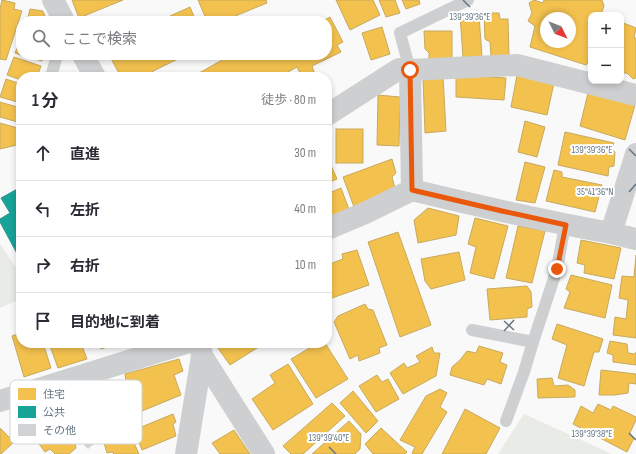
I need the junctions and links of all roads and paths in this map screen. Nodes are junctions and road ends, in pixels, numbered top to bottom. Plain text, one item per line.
1 (53, 0) edge
2 (468, 0) edge
3 (61, 16) edge
4 (56, 60) edge
5 (86, 60) edge
6 (410, 70) junction
7 (52, 72) edge
8 (92, 72) edge
9 (636, 95) edge
10 (332, 111) edge
11 (636, 154) edge
12 (412, 190) junction
13 (566, 225) junction
14 (332, 227) edge
15 (611, 233) junction
16 (636, 239) edge
17 (472, 330) dead end
18 (533, 342) junction
19 (192, 348) edge
20 (196, 348) edge
21 (197, 348) edge
22 (76, 380) edge
23 (10, 398) edge
24 (0, 401) edge
25 (506, 421) dead end
26 (186, 454) edge
27 (264, 454) edge

1 - 3 street
2 - 6 lane
4 - 7 lane
5 - 8 street
6 - 9 street
6 - 10 street
6 - 12 street
11 - 15 street
12 - 13 street
12 - 14 street
13 - 15 street
13 - 18 lane
15 - 16 street
17 - 18 lane
18 - 25 lane
19 - 22 street
20 - 26 street
21 - 27 street
23 - 24 street

